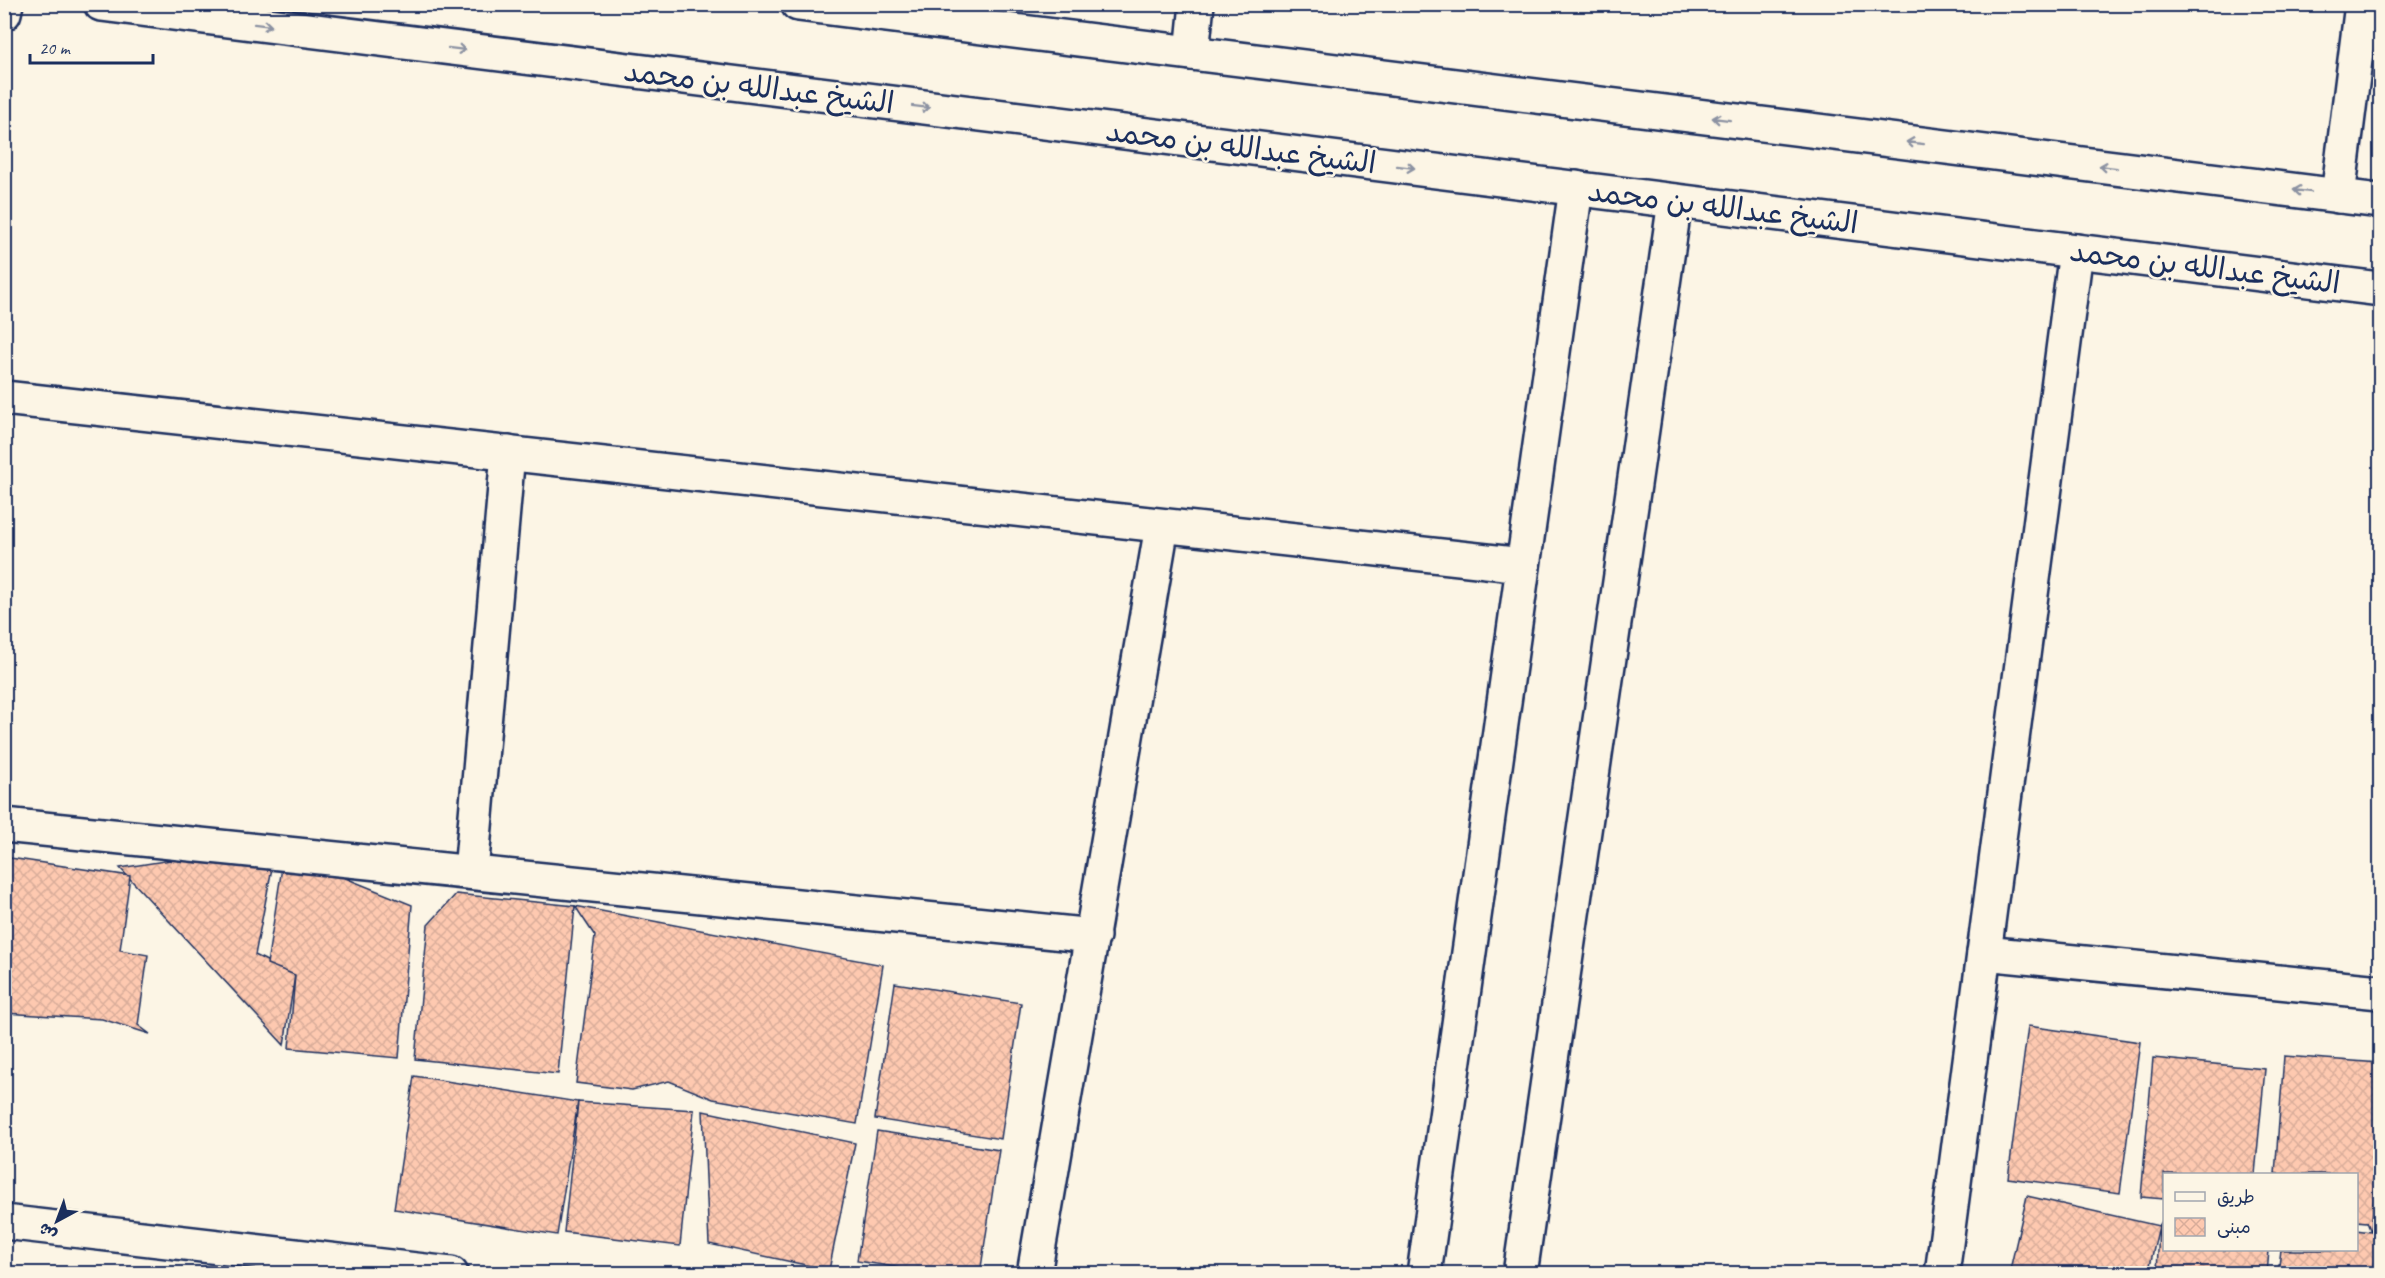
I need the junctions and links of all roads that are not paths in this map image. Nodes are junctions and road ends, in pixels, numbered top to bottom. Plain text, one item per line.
1 (6, 4) edge
2 (101, 4) edge
3 (798, 4) edge
4 (1197, 4) edge
5 (2362, 4) edge
6 (4, 14) edge
7 (1192, 53) junction
8 (1576, 188) junction
9 (2338, 195) junction
10 (1675, 201) junction
11 (2380, 201) edge
12 (2076, 251) junction
13 (2380, 289) edge
14 (4, 398) edge
15 (508, 453) junction
16 (1162, 526) junction
17 (1523, 565) junction
18 (4, 825) edge
19 (471, 872) junction
20 (1093, 936) junction
21 (1984, 953) junction
22 (2380, 992) edge
23 (4, 1222) edge
24 (250, 1262) edge
25 (451, 1274) edge
26 (1034, 1274) edge
27 (1424, 1274) edge
28 (1520, 1274) edge
29 (1942, 1274) edge

1 - 6 street
2 -> 8 street, الشيخ عبدالله بن محمد
3 - 7 street
4 - 7 street
5 - 9 street
9 -> 7 street
8 - 10 street, الشيخ عبدالله بن محمد
8 - 17 street
9 - 11 street
10 - 12 street, الشيخ عبدالله بن محمد
10 - 28 street
12 - 13 street, الشيخ عبدالله بن محمد
12 - 21 street
14 - 15 street
15 - 16 street
15 - 19 street
16 - 17 street
16 - 20 street
17 - 27 street
18 - 19 street
19 - 20 street
20 - 26 street
21 - 22 street
21 - 29 street
23 - 24 street
24 - 25 street

